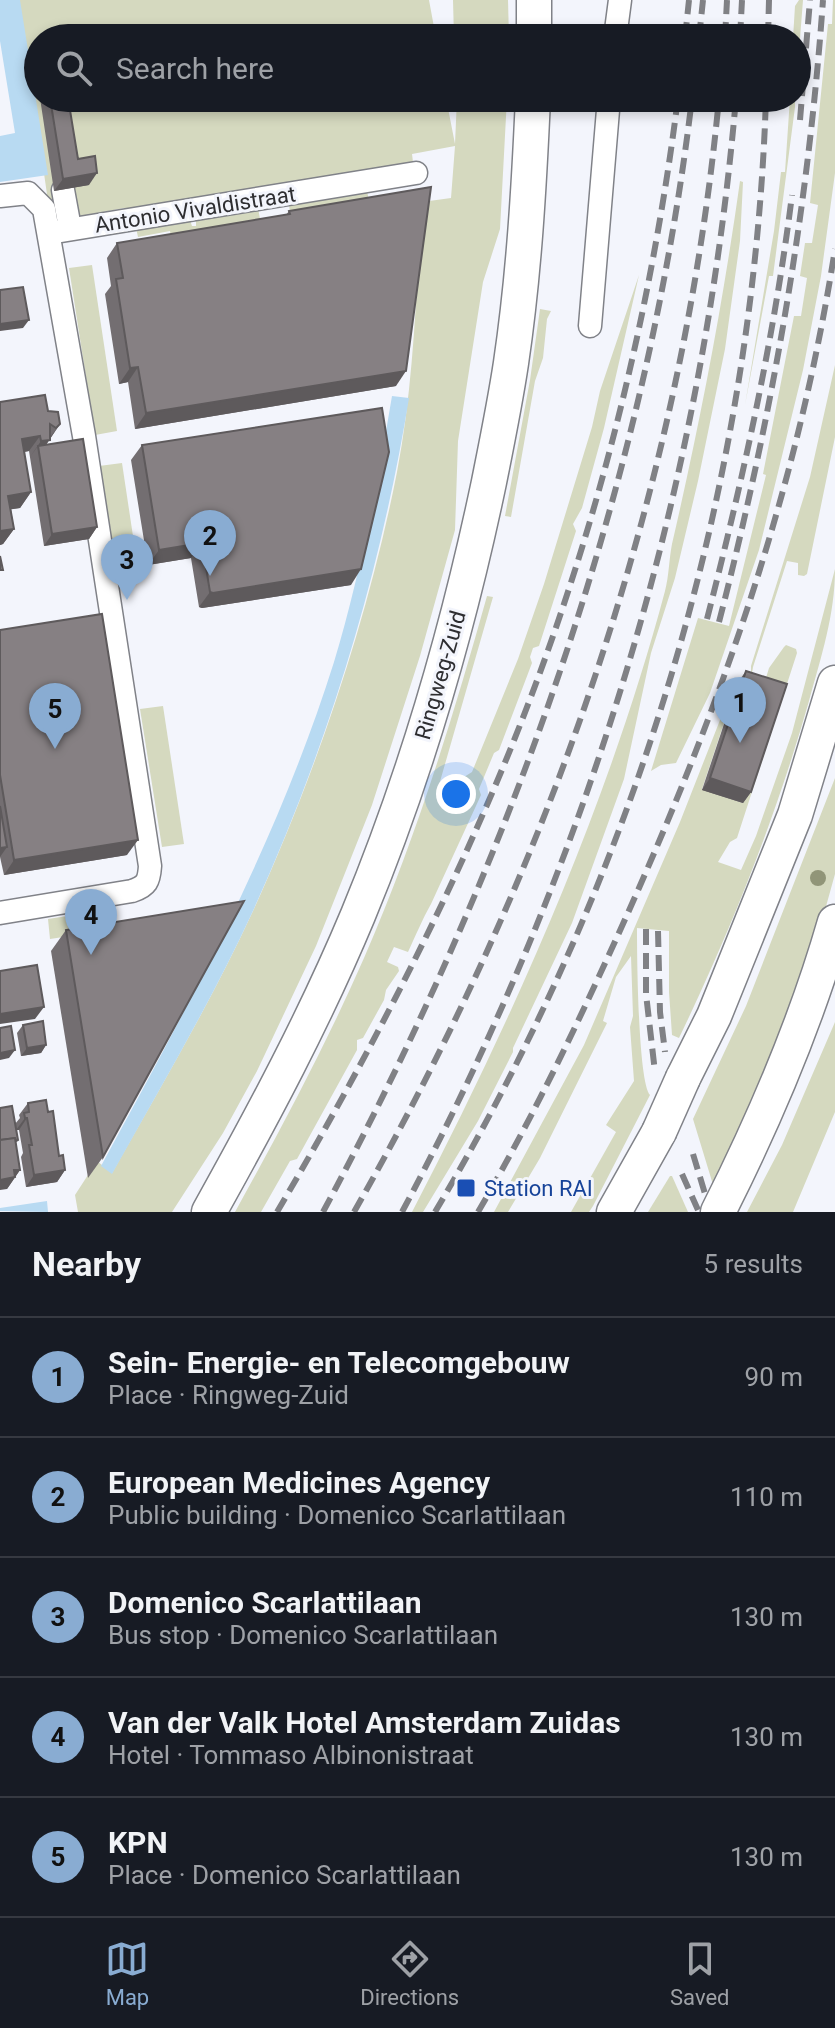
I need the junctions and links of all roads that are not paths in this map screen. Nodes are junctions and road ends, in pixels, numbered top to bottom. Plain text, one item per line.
1 (534, 0) edge
2 (620, 0) edge
3 (534, 24) edge
4 (617, 24) edge
5 (532, 112) edge
6 (608, 112) edge
7 (416, 173) dead end
8 (63, 190) edge
9 (0, 196) edge
10 (60, 231) junction
11 (590, 326) dead end
12 (835, 683) edge
13 (0, 913) edge
14 (835, 922) edge
15 (719, 1208) edge
16 (209, 1212) edge
17 (614, 1212) edge

1 - 3 highway
2 - 4 street
5 - 16 highway, Ringweg-Zuid
6 - 11 street
7 - 10 street, Antonio Vivaldistraat
8 - 10 street
9 - 10 street
10 - 13 street
12 - 17 highway, bridge
14 - 15 highway

